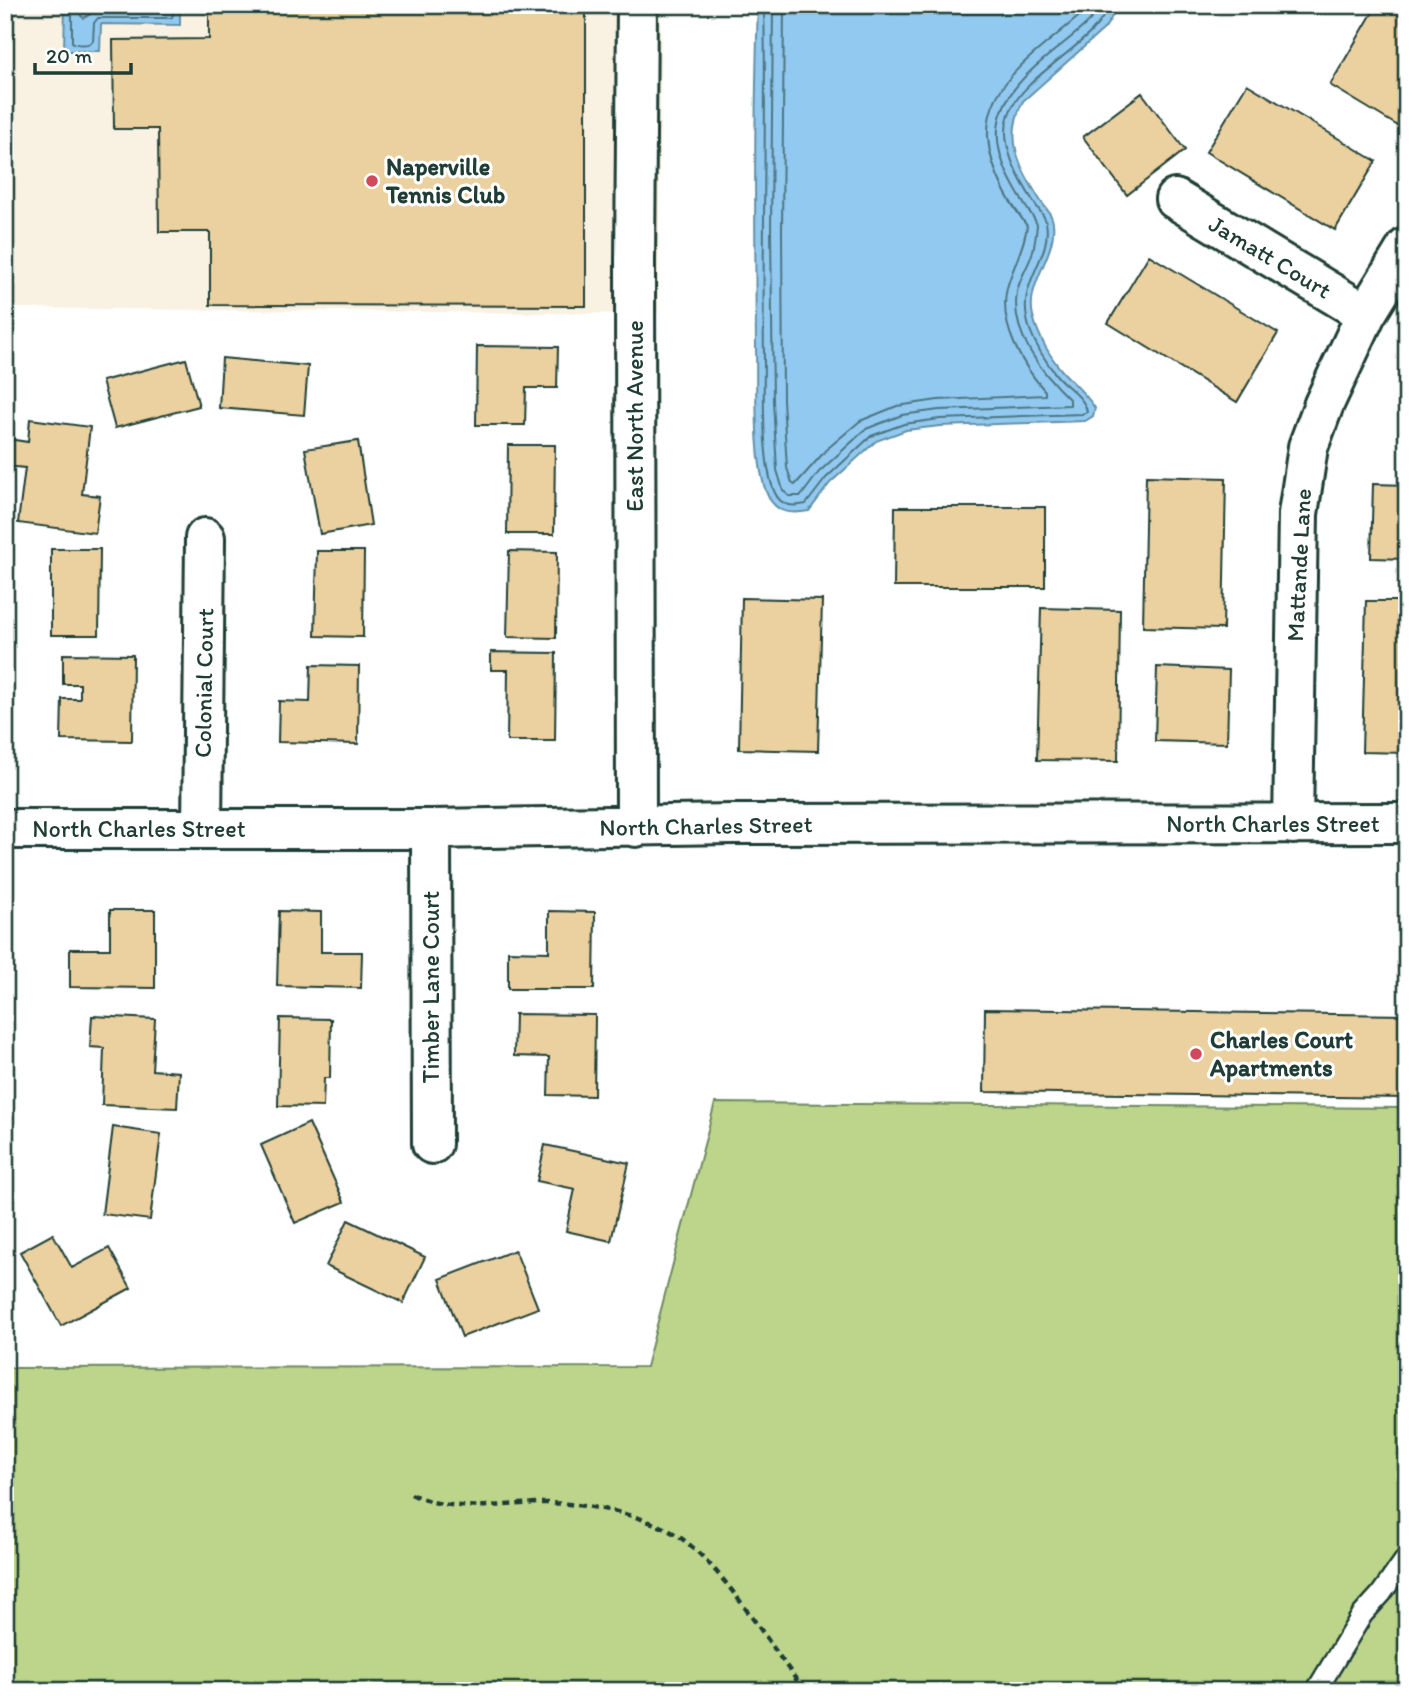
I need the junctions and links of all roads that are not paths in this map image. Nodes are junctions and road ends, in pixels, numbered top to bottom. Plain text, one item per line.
1 (638, 5) edge
2 (1175, 200) dead end
3 (1407, 247) edge
4 (1366, 314) junction
5 (205, 538) dead end
6 (1407, 823) edge
7 (1293, 824) junction
8 (636, 827) junction
9 (202, 828) junction
10 (5, 829) edge
11 (431, 830) junction
12 (432, 1144) dead end
13 (1407, 1558) edge
14 (1316, 1691) edge

1 - 8 street, East North Avenue
2 - 4 street, Jamatt Court
3 - 4 street, Mattande Lane
4 - 7 street, Mattande Lane
5 - 9 street, Colonial Court
6 - 7 street, North Charles Street
7 - 8 street, North Charles Street
8 - 11 street, North Charles Street
9 - 10 street, North Charles Street
9 - 11 street, North Charles Street
11 - 12 street, Timber Lane Court
13 - 14 lane

